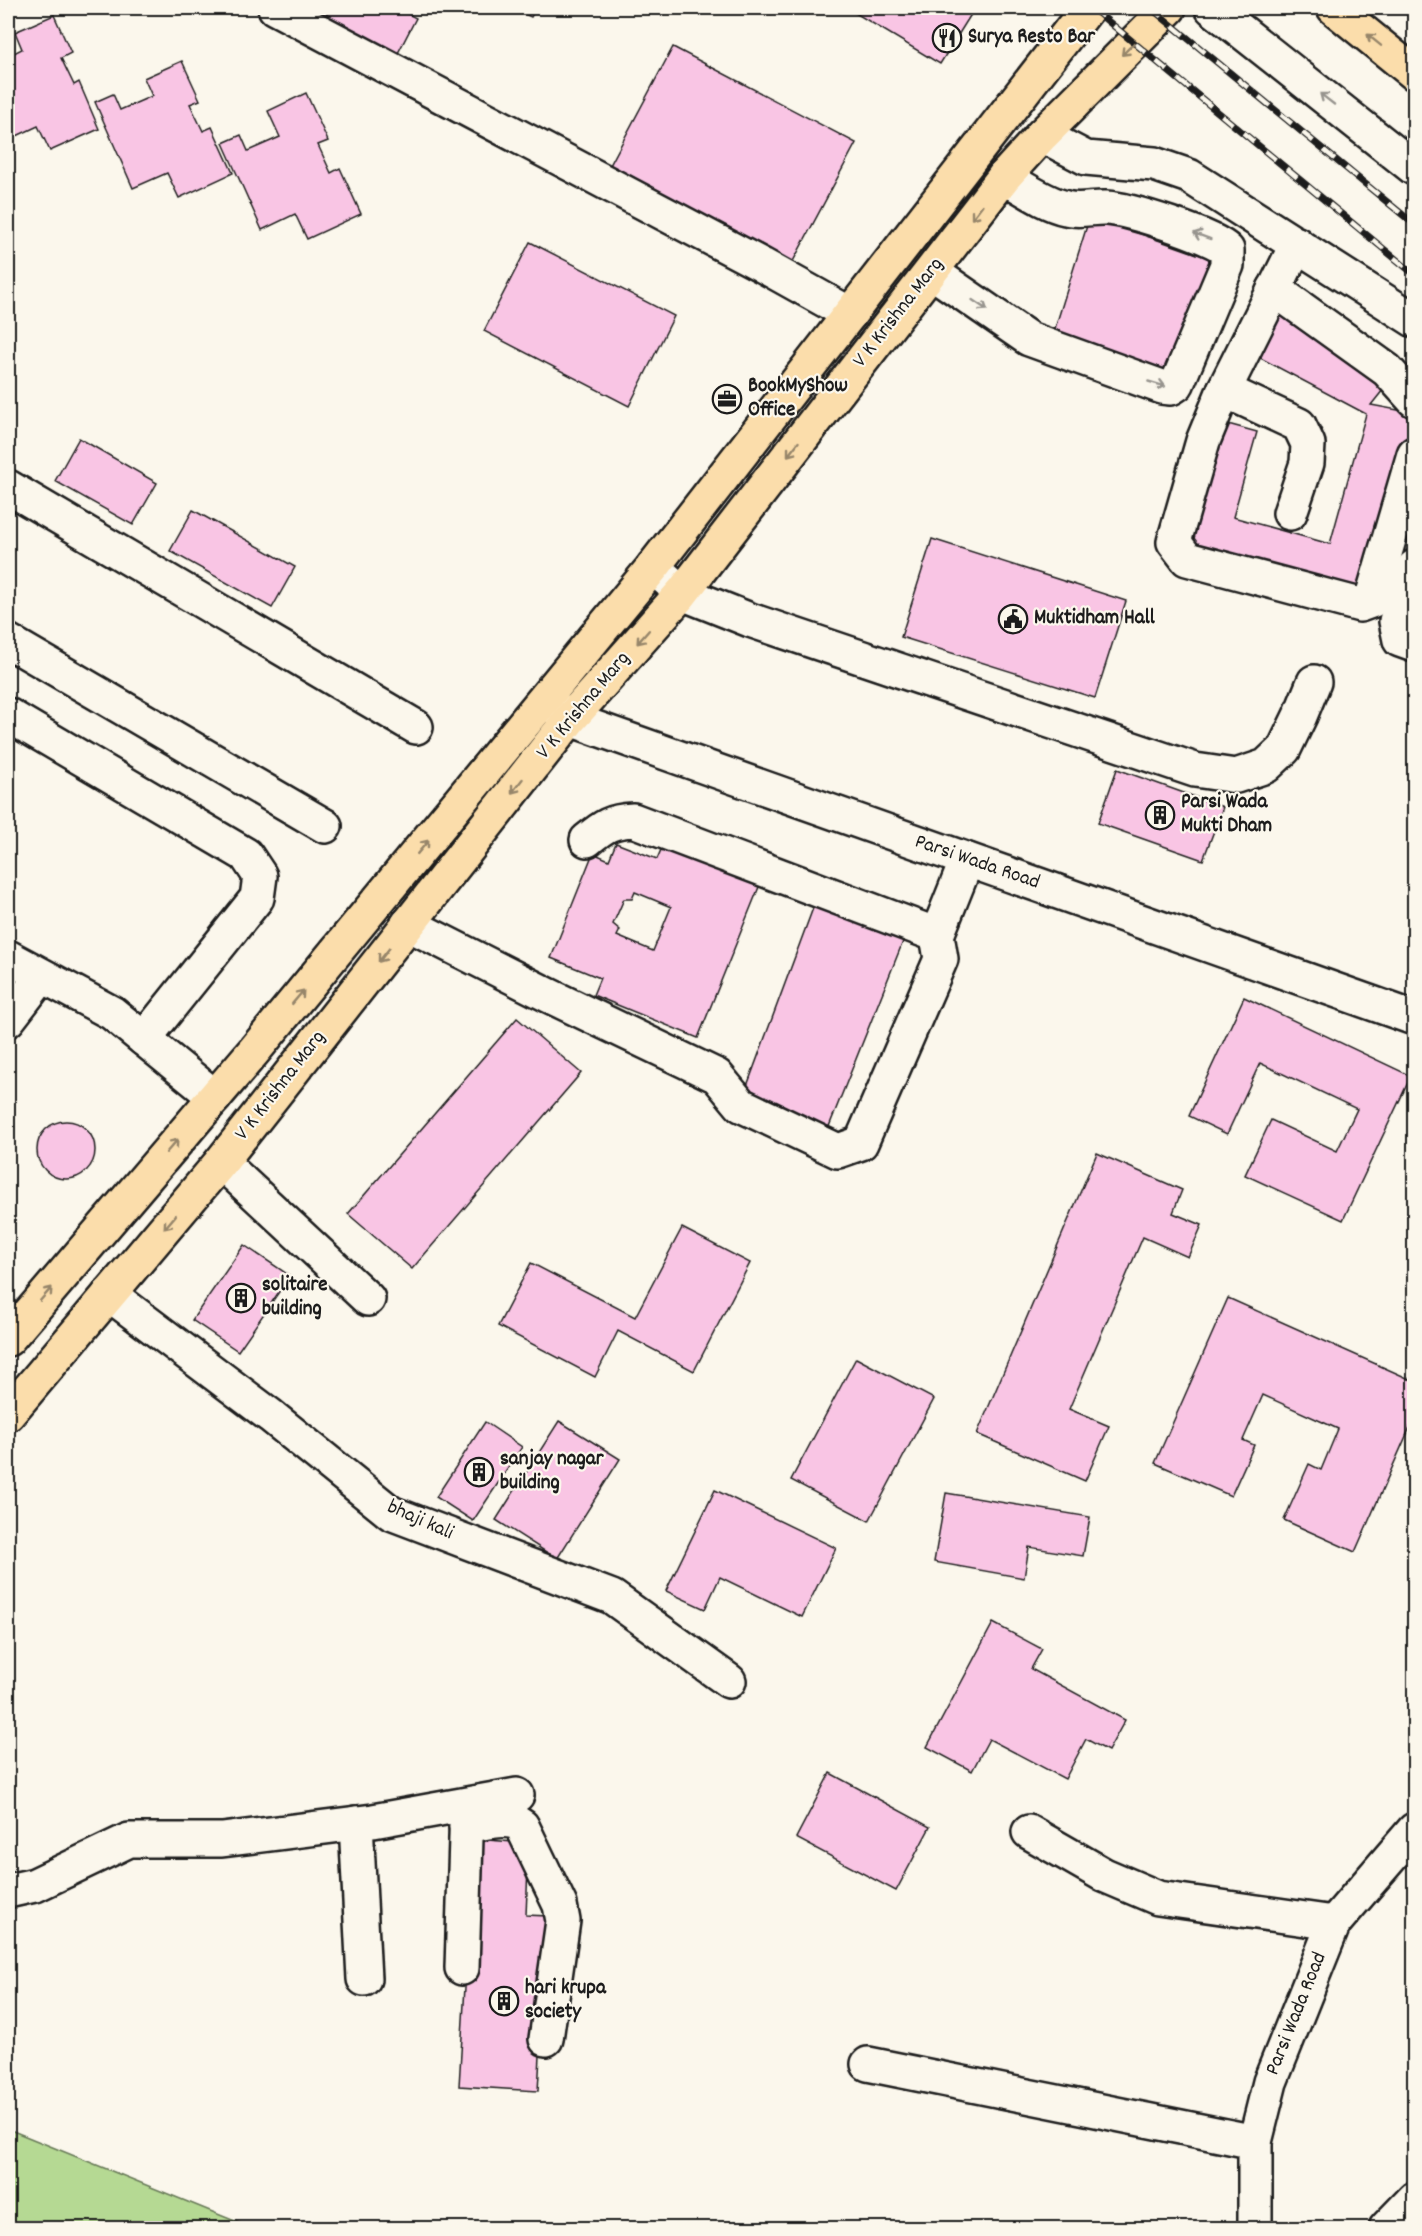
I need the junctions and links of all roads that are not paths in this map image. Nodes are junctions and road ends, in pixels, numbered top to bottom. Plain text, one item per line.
1 (275, 8) edge
2 (1088, 8) edge
3 (1169, 8) edge
4 (1212, 8) edge
5 (1334, 8) edge
6 (1414, 73) edge
7 (1042, 135) junction
8 (1414, 168) edge
9 (1004, 177) junction
10 (1297, 244) junction
11 (932, 272) junction
12 (1274, 289) junction
13 (850, 314) junction
14 (1414, 320) edge
15 (1224, 390) junction
16 (1414, 400) edge
17 (1414, 454) edge
18 (8, 488) edge
19 (1290, 513) dead end
20 (654, 567) junction
21 (1414, 567) edge
22 (682, 593) junction
23 (8, 641) edge
24 (1414, 645) edge
25 (1314, 682) dead end
26 (557, 710) junction
27 (8, 715) edge
28 (416, 727) dead end
29 (325, 826) dead end
30 (587, 840) dead end
31 (967, 860) junction
32 (408, 924) junction
33 (938, 935) junction
34 (8, 957) edge
35 (42, 976) junction
36 (1414, 1018) edge
37 (8, 1020) edge
38 (144, 1039) junction
39 (215, 1097) junction
40 (221, 1162) junction
41 (109, 1294) junction
42 (368, 1299) dead end
43 (8, 1339) edge
44 (8, 1414) edge
45 (729, 1681) dead end
46 (487, 1810) junction
47 (356, 1823) junction
48 (1414, 1830) edge
49 (1029, 1832) dead end
50 (8, 1891) edge
51 (1334, 1923) junction
52 (462, 1968) dead end
53 (364, 1978) dead end
54 (546, 2039) dead end
55 (868, 2064) dead end
56 (1255, 2142) junction
57 (1414, 2199) edge
58 (1255, 2229) edge
59 (1386, 2229) edge

1 - 13 street
2 - 13 main road, V K Krishna Marg
3 -> 7 main road, V K Krishna Marg
8 -> 4 street
6 -> 5 main road
7 - 9 main road, V K Krishna Marg
7 - 10 street
9 -> 11 main road, V K Krishna Marg
11 -> 9 street
10 - 12 street
10 - 14 street
11 -> 22 main road, V K Krishna Marg
12 - 15 street
12 - 16 street
13 - 20 main road, V K Krishna Marg
15 - 17 street
15 - 19 street
18 - 28 street
20 - 22 street
20 - 26 main road, V K Krishna Marg
21 - 24 street
22 - 25 street
22 -> 26 main road, V K Krishna Marg
23 - 29 street
26 - 31 street, Parsi Wada Road
26 -> 32 main road, V K Krishna Marg
39 -> 26 main road, V K Krishna Marg
27 - 38 street
30 - 33 street
31 - 33 street
31 - 36 street, Parsi Wada Road
32 - 33 street
32 -> 40 main road, V K Krishna Marg
34 - 35 street
35 - 37 street
35 - 38 street
38 - 39 street
43 -> 39 main road, V K Krishna Marg
40 -> 41 main road, V K Krishna Marg
40 - 42 street
41 - 44 main road, V K Krishna Marg
41 - 45 street, bhaji kali
46 - 47 street
46 - 52 street
46 - 54 street
47 - 50 street
47 - 53 street
48 - 51 street, Parsi Wada Road
49 - 51 street
51 - 56 street, Parsi Wada Road
55 - 56 street
56 - 58 street, Parsi Wada Road
57 - 59 street

